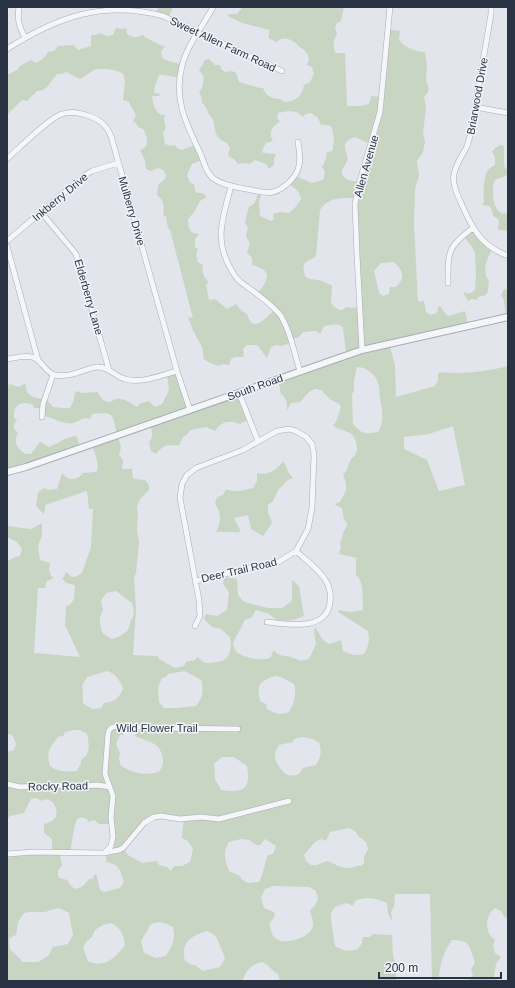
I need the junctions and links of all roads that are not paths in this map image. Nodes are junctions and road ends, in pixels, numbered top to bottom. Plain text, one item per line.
1 (19, 7) edge
2 (213, 7) edge
3 (390, 7) edge
4 (491, 7) edge
5 (198, 33) junction
6 (25, 37) junction
7 (7, 49) edge
8 (282, 71) dead end
9 (475, 107) junction
10 (508, 113) edge
11 (298, 142) dead end
12 (7, 159) edge
13 (118, 163) junction
14 (232, 186) junction
15 (41, 212) junction
16 (472, 228) junction
17 (7, 241) edge
18 (7, 246) edge
19 (508, 256) edge
20 (448, 283) dead end
21 (508, 317) edge
22 (362, 350) junction
23 (7, 359) edge
24 (38, 360) junction
25 (109, 370) junction
26 (177, 371) junction
27 (300, 371) junction
28 (54, 375) junction
29 (239, 393) junction
30 (190, 410) junction
31 (42, 417) dead end
32 (258, 441) junction
33 (7, 472) edge
34 (296, 551) junction
35 (196, 581) junction
36 (267, 622) dead end
37 (195, 626) dead end
38 (238, 729) dead end
39 (7, 784) edge
40 (110, 787) junction
41 (289, 801) dead end
42 (104, 853) junction
43 (7, 854) edge

1 - 6 street
2 - 5 street
3 - 22 street, Allen Avenue
4 - 9 street, Briarwood Drive
5 - 6 street, Sweet Allen Farm Road
5 - 8 street, Sweet Allen Farm Road
5 - 14 street
6 - 7 street, Sweet Allen Farm Road
9 - 10 street
9 - 16 street, Briarwood Drive
11 - 14 street
12 - 13 street, Mulberry Drive
13 - 15 street, Inkberry Drive
13 - 26 street, Mulberry Drive
14 - 27 street
15 - 17 street, Inkberry Drive
15 - 25 street, Elderberry Lane
16 - 19 street, Briarwood Drive
16 - 20 street
18 - 24 street
21 - 22 street, South Road
22 - 27 street, South Road
23 - 24 street
24 - 28 street
25 - 26 street
25 - 28 street
26 - 30 street, Mulberry Drive
27 - 29 street, South Road
28 - 31 street
29 - 30 street, South Road
29 - 32 street
30 - 33 street, South Road
32 - 34 street, Deer Trail Road
32 - 35 street
34 - 35 street, Deer Trail Road
34 - 36 street
35 - 37 street
38 - 40 street, Wild Flower Trail
39 - 40 street, Rocky Road
40 - 42 street, Wild Flower Trail
41 - 42 street
42 - 43 street

